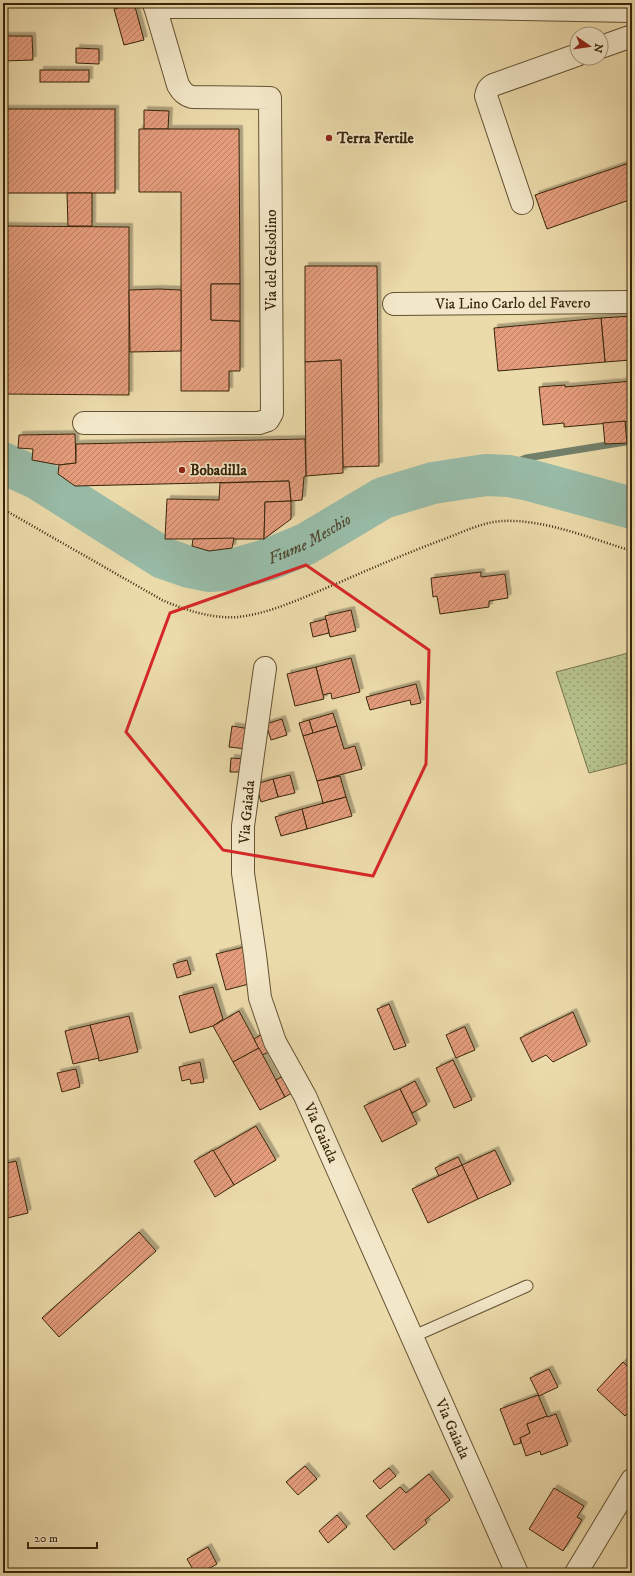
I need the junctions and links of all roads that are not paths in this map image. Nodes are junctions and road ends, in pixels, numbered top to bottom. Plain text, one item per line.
1 (154, 5) edge
2 (632, 11) edge
3 (632, 36) edge
4 (609, 44) edge
5 (569, 58) edge
6 (522, 203) dead end
7 (632, 302) edge
8 (394, 304) dead end
9 (84, 423) dead end
10 (265, 668) dead end
11 (527, 1286) dead end
12 (412, 1337) junction
13 (632, 1480) edge
14 (517, 1573) edge
15 (576, 1573) edge

1 - 2 street
1 - 9 street, Via del Gelsolino
3 - 4 street
5 - 6 street
7 - 8 street, Via Lino Carlo del Favero
10 - 12 street, Via Gaiada
11 - 12 lane
12 - 14 street, Via Gaiada
13 - 15 street

